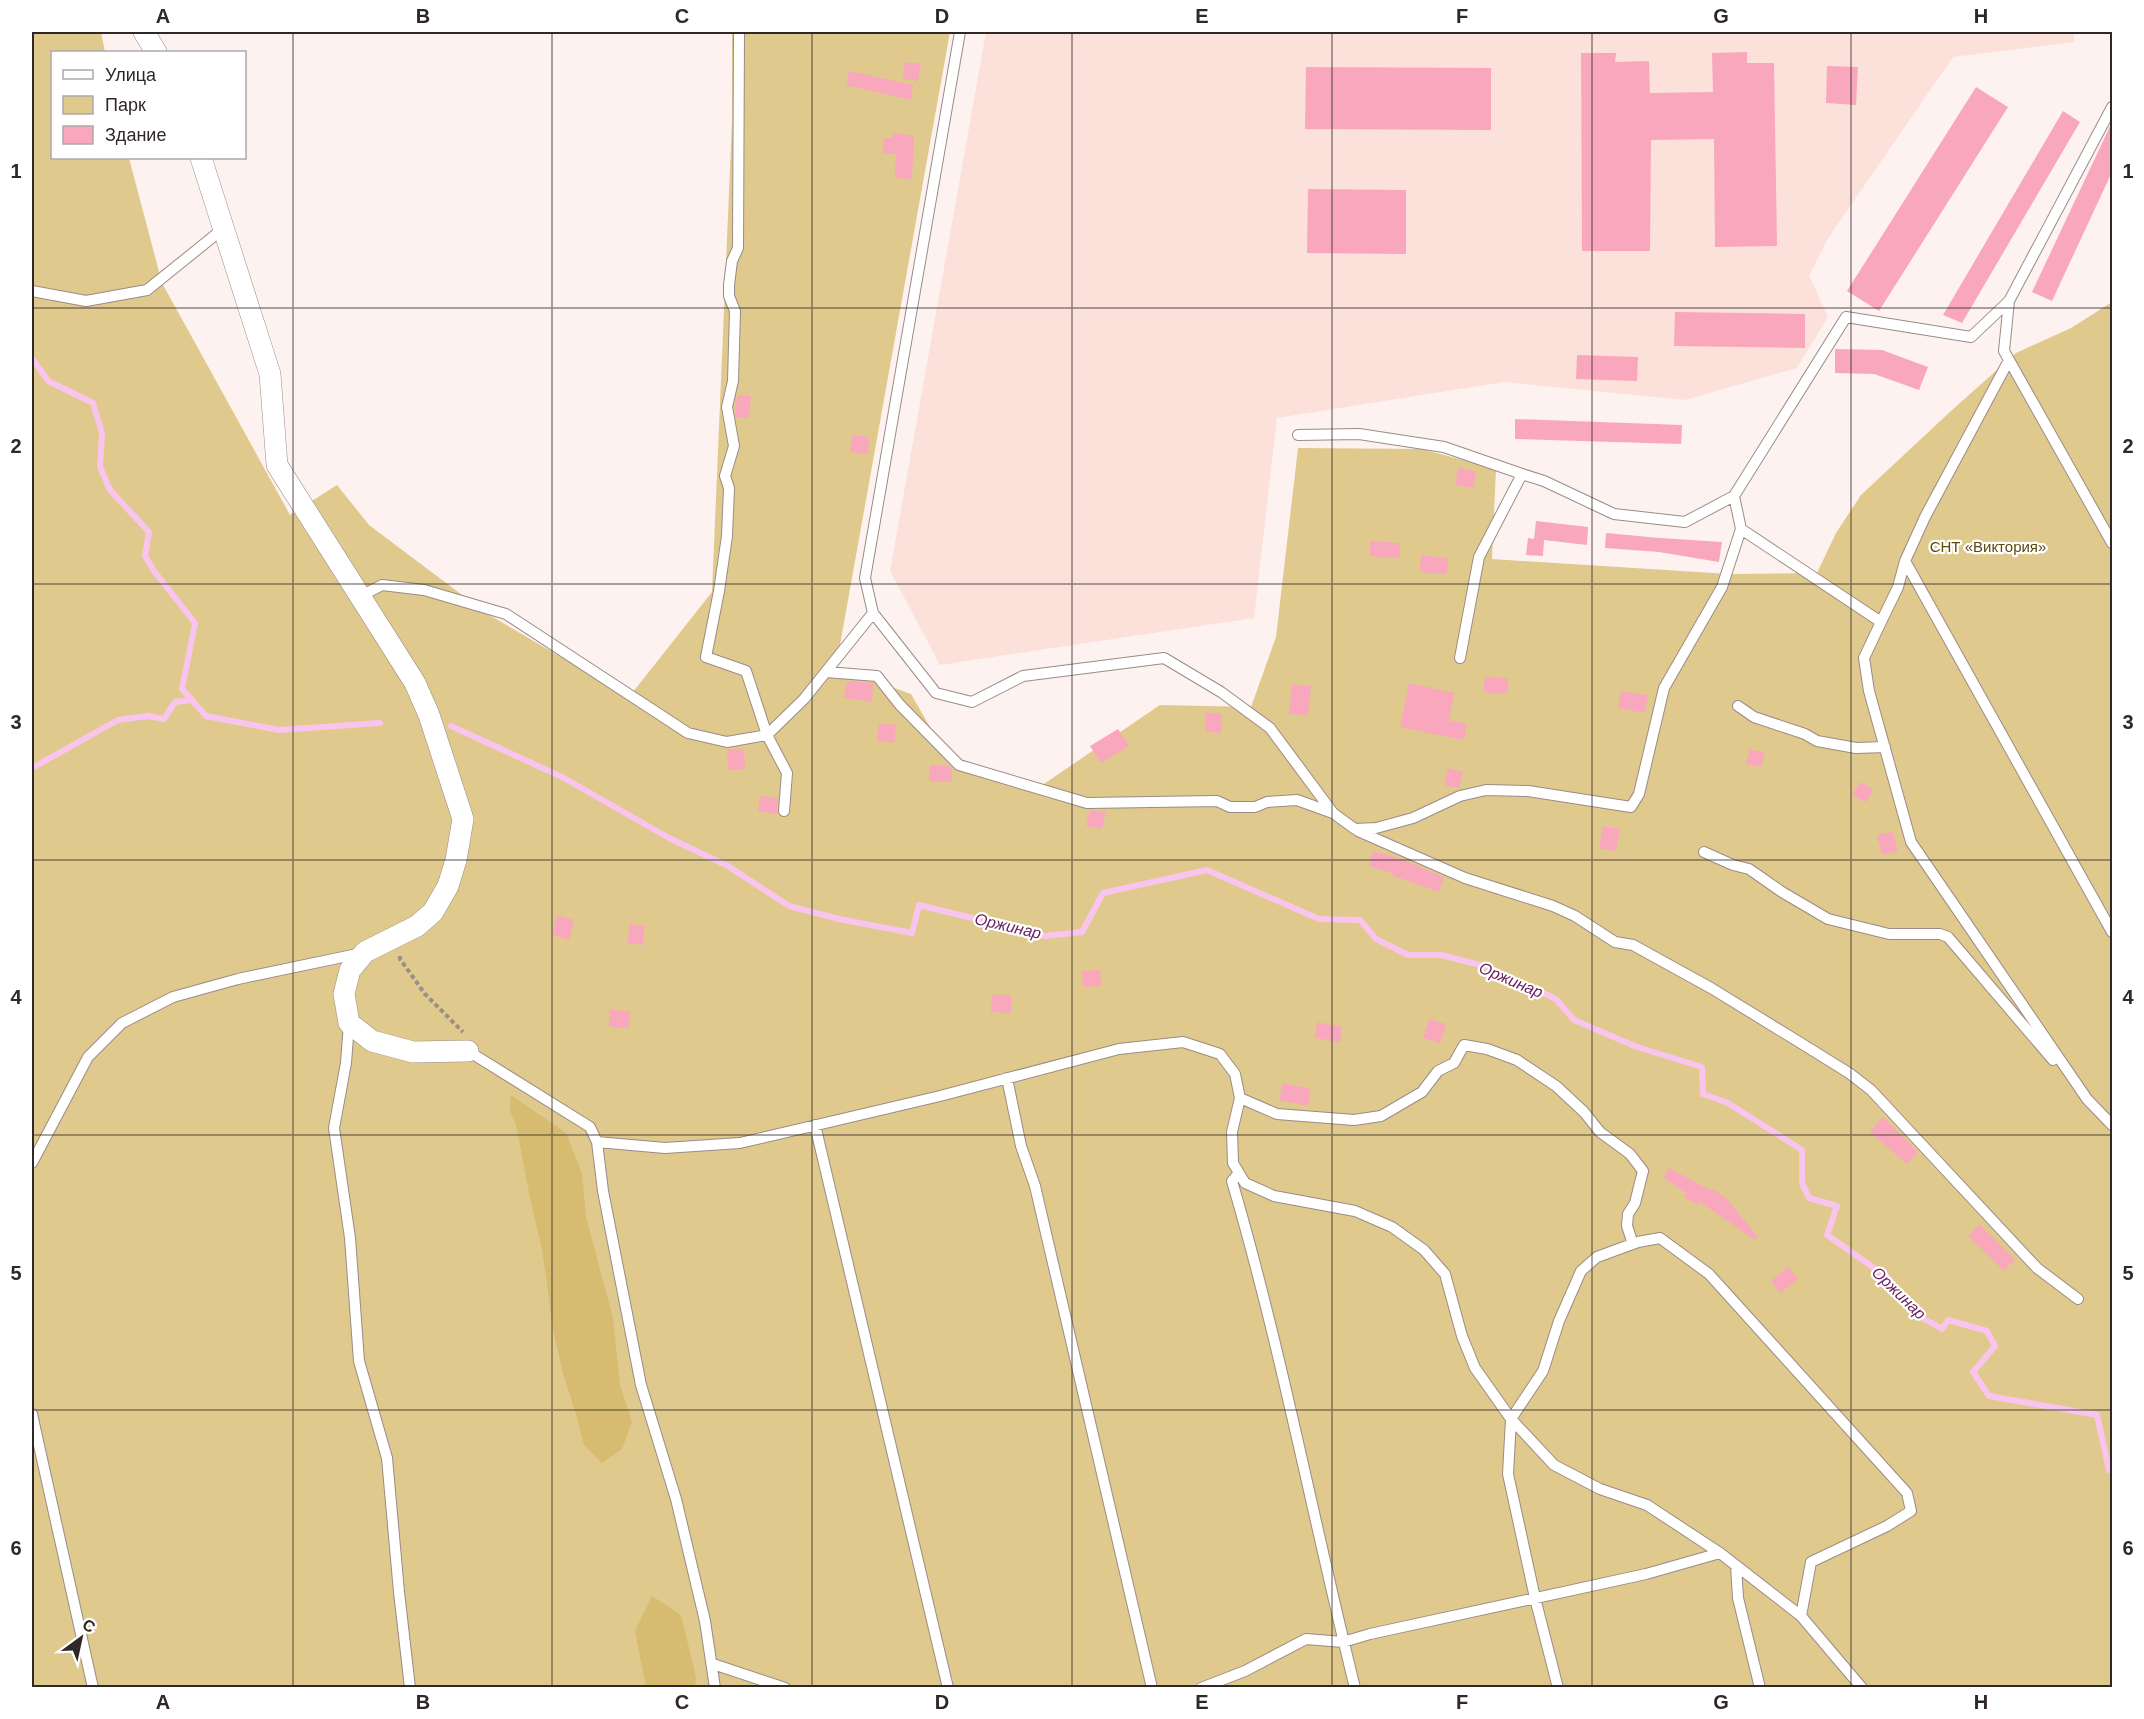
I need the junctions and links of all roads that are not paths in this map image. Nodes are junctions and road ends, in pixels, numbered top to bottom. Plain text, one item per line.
1 (144, 32) edge
2 (739, 32) edge
3 (960, 32) edge
4 (155, 51) edge
5 (2112, 106) edge
6 (201, 159) edge
7 (225, 227) junction
8 (32, 291) edge
9 (2009, 301) junction
10 (2009, 360) junction
11 (1298, 435) dead end
12 (1522, 474) junction
13 (1734, 495) junction
14 (1741, 529) junction
15 (2112, 543) edge
16 (1905, 561) junction
17 (361, 596) junction
18 (873, 613) junction
19 (1881, 622) junction
20 (1460, 658) dead end
21 (826, 672) junction
22 (1738, 706) dead end
23 (768, 735) junction
24 (1885, 747) junction
25 (784, 811) dead end
26 (1333, 813) junction
27 (1355, 829) junction
28 (1704, 852) dead end
29 (2112, 932) edge
30 (364, 952) junction
31 (349, 1023) junction
32 (468, 1043) joint
33 (1007, 1078) junction
34 (1240, 1098) junction
35 (2087, 1099) junction
36 (815, 1125) junction
37 (2112, 1125) edge
38 (597, 1142) junction
39 (32, 1163) edge
40 (1239, 1173) junction
41 (1633, 1244) junction
42 (2078, 1299) dead end
43 (32, 1414) edge
44 (1511, 1419) junction
45 (1720, 1553) junction
46 (1736, 1566) junction
47 (1534, 1598) junction
48 (1801, 1616) junction
49 (1343, 1642) junction
50 (713, 1664) junction
51 (93, 1688) edge
52 (410, 1688) edge
53 (715, 1688) edge
54 (785, 1688) edge
55 (948, 1688) edge
56 (1152, 1688) edge
57 (1201, 1688) edge
58 (1355, 1688) edge
59 (1558, 1688) edge
60 (1760, 1688) edge
61 (1862, 1688) edge

1 - 4 street
2 - 23 lane
3 - 18 lane
5 - 9 lane
6 - 7 street
7 - 8 lane
7 - 17 street
9 - 10 lane
9 - 13 lane
10 - 15 lane
10 - 16 lane
11 - 12 lane
12 - 13 lane
12 - 20 lane
13 - 14 lane
14 - 19 lane
14 - 27 lane
16 - 19 lane
16 - 29 lane
17 - 23 lane
17 - 30 street
18 - 21 lane
18 - 26 lane
19 - 24 lane
21 - 23 lane
21 - 26 lane
22 - 24 lane
23 - 25 lane
24 - 35 lane
26 - 27 lane
27 - 42 lane
28 - 35 lane
30 - 31 street
30 - 39 lane
31 - 32 street
31 - 52 lane
32 - 38 lane
33 - 34 lane
33 - 36 lane
33 - 56 lane
34 - 40 lane
34 - 41 lane
35 - 37 lane
36 - 38 lane
36 - 55 lane
38 - 50 lane
40 - 44 lane
40 - 49 lane
41 - 44 lane
41 - 48 lane
43 - 51 lane
44 - 45 lane
44 - 47 lane
45 - 46 lane
45 - 47 lane
46 - 48 lane
46 - 60 lane
47 - 49 lane
47 - 59 lane
48 - 61 lane
49 - 57 lane
49 - 58 lane
50 - 53 lane
50 - 54 lane

